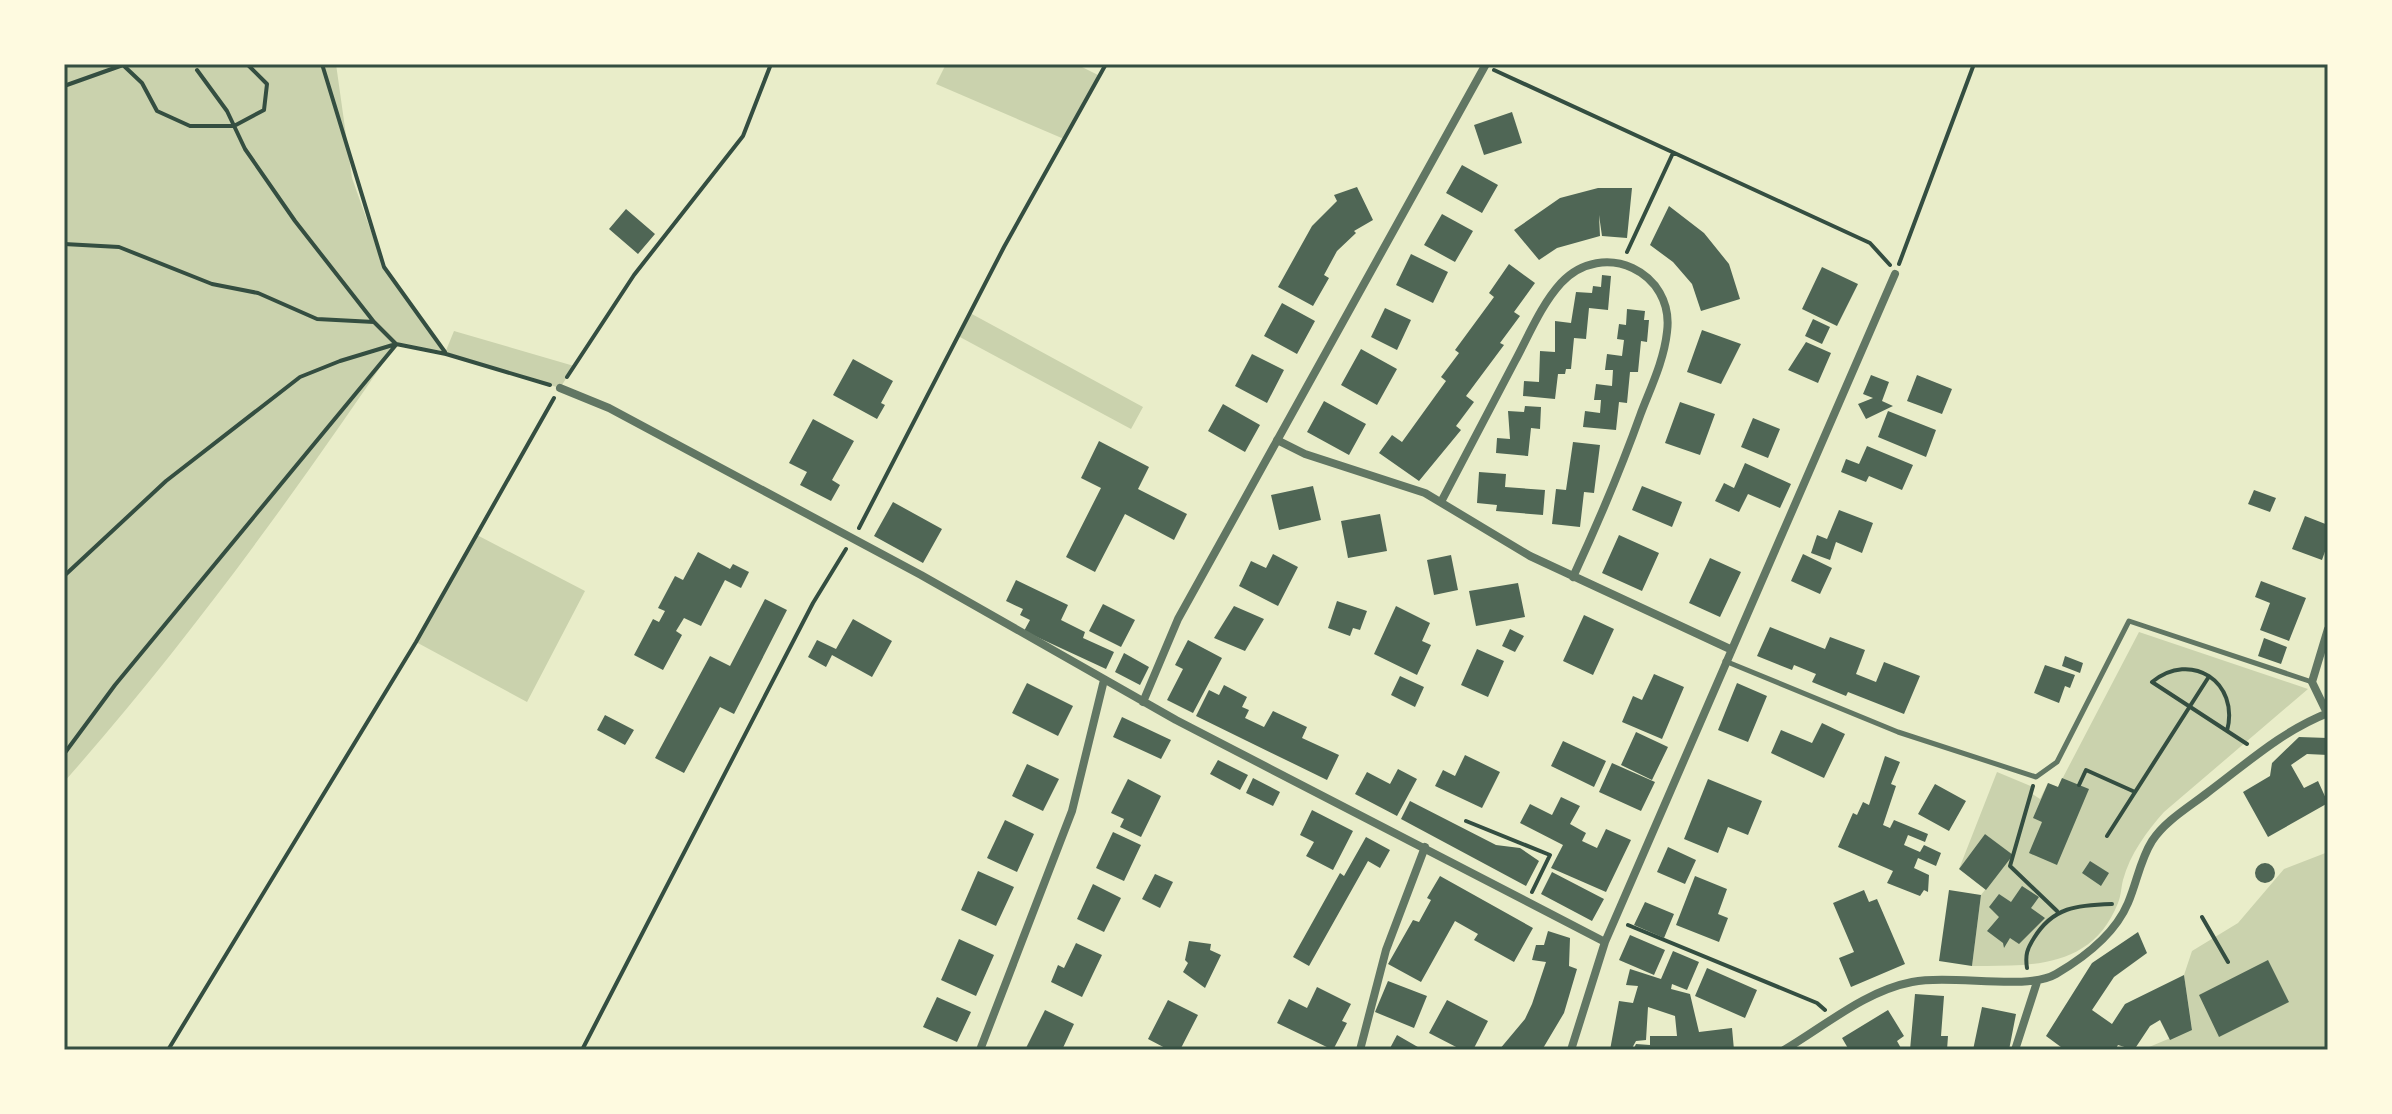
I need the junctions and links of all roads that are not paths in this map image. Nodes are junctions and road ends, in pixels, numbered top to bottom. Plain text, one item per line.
1 (1485, 65) edge
2 (1895, 274) road end
3 (560, 388) road end
4 (1277, 440) junction
5 (1441, 502) junction
6 (1573, 577) junction
7 (2328, 629) edge
8 (1730, 649) junction
9 (1725, 661) junction
10 (1104, 680) junction
11 (2312, 682) junction
12 (1143, 702) junction
13 (2328, 713) edge
14 (1425, 847) junction
15 (1605, 942) junction
16 (2037, 982) junction
17 (1574, 1049) edge
18 (980, 1050) edge
19 (1360, 1050) edge
20 (1784, 1050) edge
21 (2015, 1050) edge

1 - 4 street
2 - 8 street
3 - 10 street
4 - 5 street
4 - 12 street
5 - 6 street
5 - 6 street
6 - 8 street
7 - 11 street
8 - 9 street
9 - 11 lane
9 - 15 street
10 - 12 street
10 - 18 street
11 - 13 street
12 - 14 street
13 - 16 street
14 - 15 street
14 - 19 street
15 - 17 street
16 - 20 street
16 - 21 street

